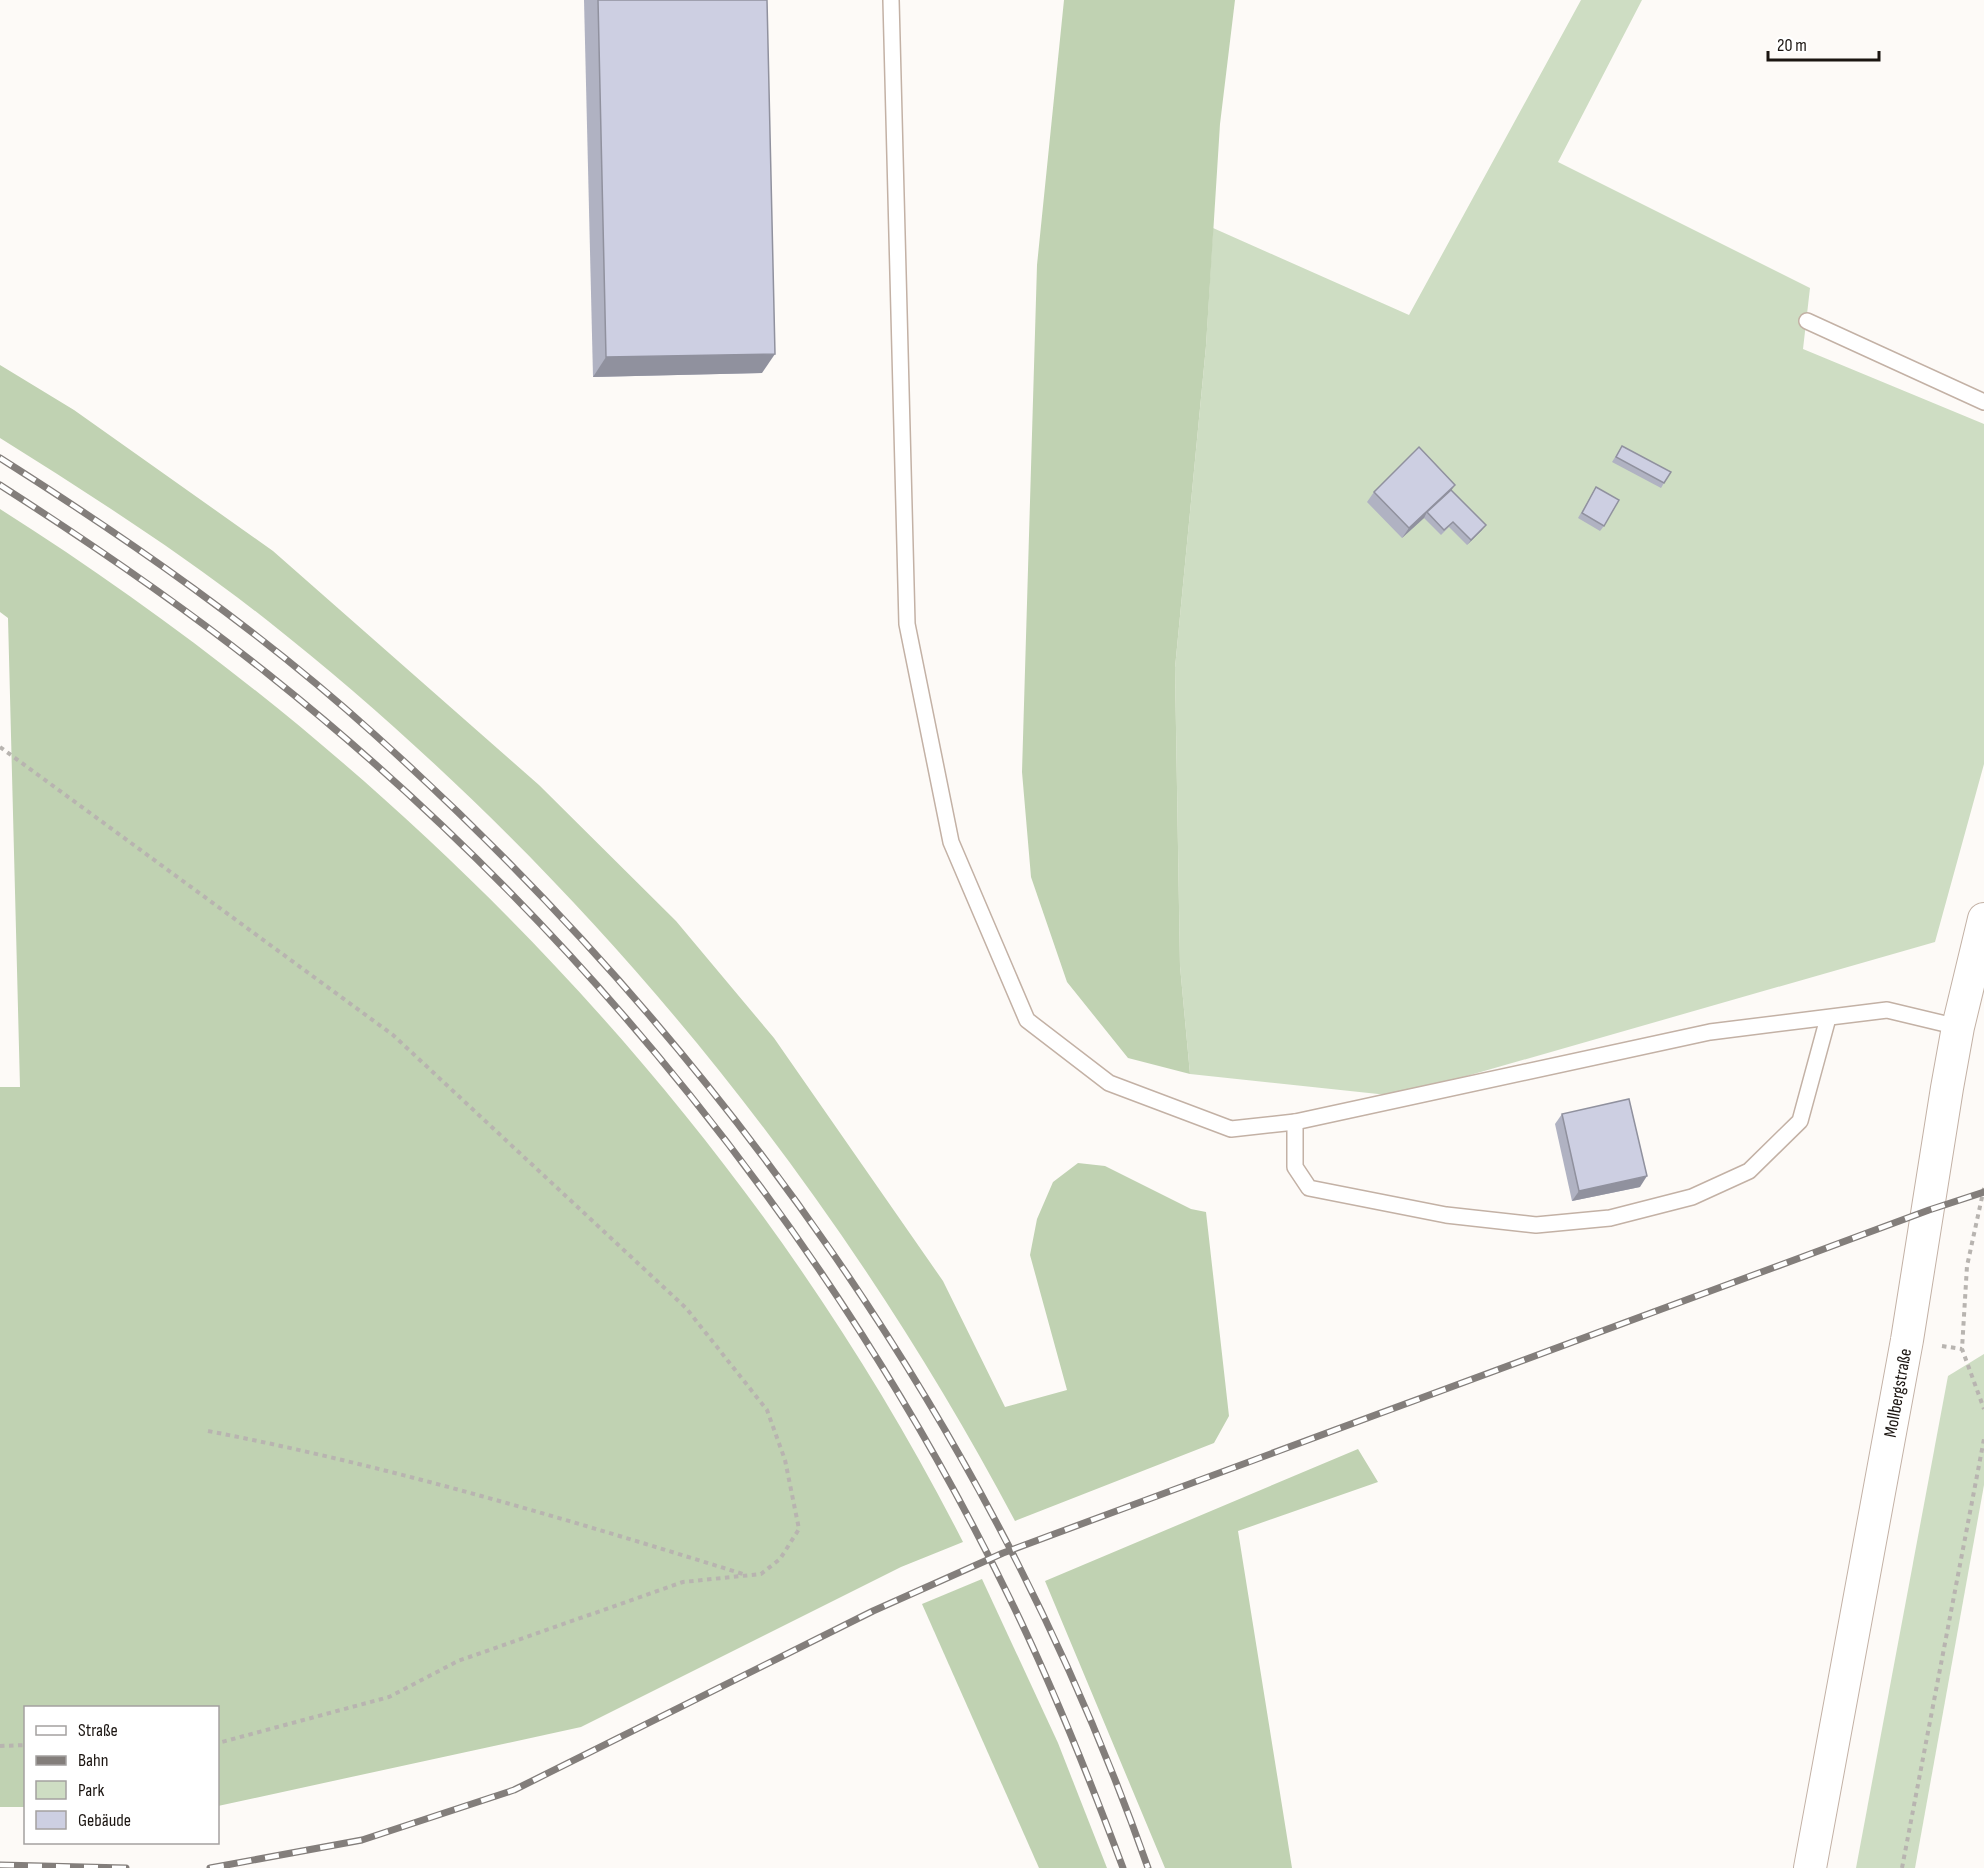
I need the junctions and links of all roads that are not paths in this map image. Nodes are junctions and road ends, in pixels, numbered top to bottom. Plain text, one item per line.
1 (891, 0) edge
2 (1807, 321) dead end
3 (1984, 402) edge
4 (1984, 919) edge
5 (1828, 1018) junction
6 (1958, 1027) junction
7 (1295, 1122) junction
8 (1810, 1868) edge

1 - 7 lane
2 - 3 lane
4 - 6 street, Mollbergstraße
5 - 6 lane
5 - 7 lane
5 - 7 lane
6 - 8 street, Mollbergstraße

